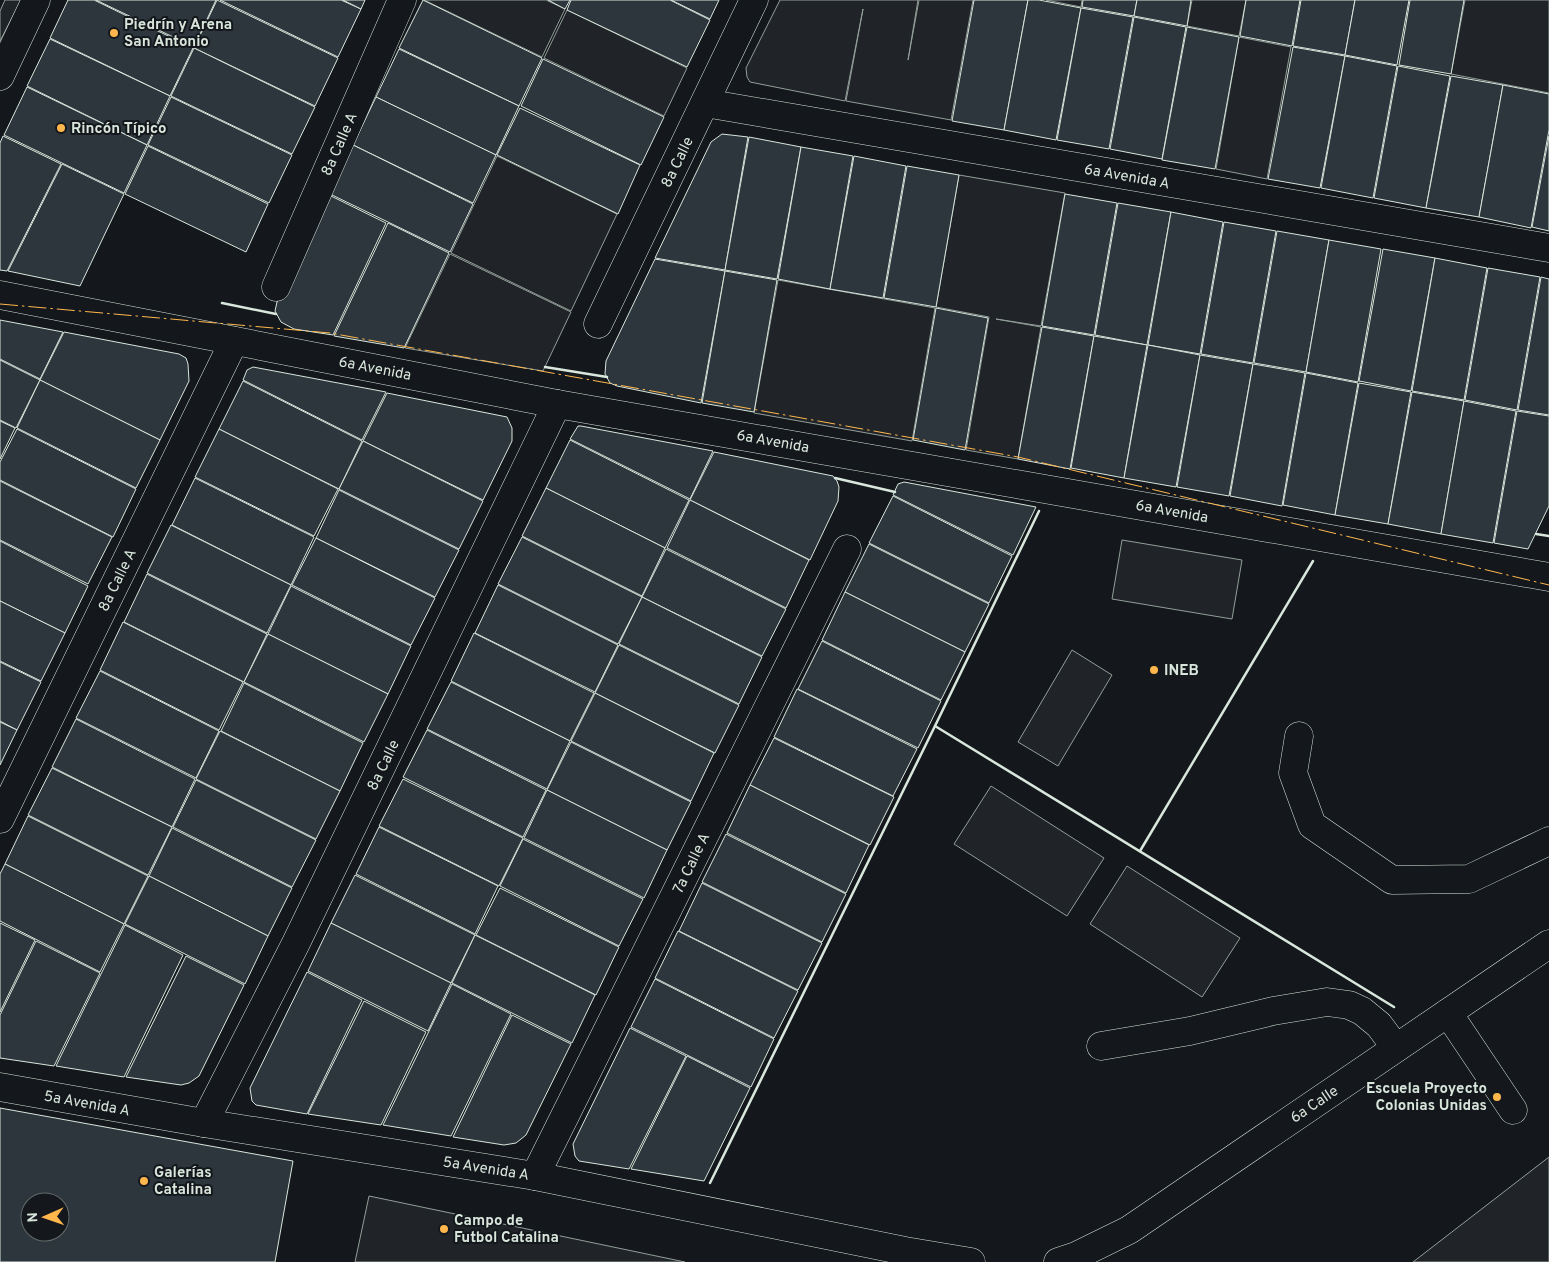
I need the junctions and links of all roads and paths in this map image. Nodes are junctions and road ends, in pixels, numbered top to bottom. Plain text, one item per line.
1 (36, 0) edge
2 (402, 0) edge
3 (754, 0) edge
4 (0, 76) edge
5 (705, 103) junction
6 (1549, 248) edge
7 (276, 287) dead end
8 (0, 295) edge
9 (598, 324) dead end
10 (234, 341) junction
11 (557, 404) junction
12 (847, 549) dead end
13 (1549, 577) edge
14 (1299, 736) dead end
15 (0, 819) edge
16 (1549, 841) edge
17 (1549, 944) edge
18 (1448, 1012) junction
19 (1101, 1046) dead end
20 (1396, 1048) junction
21 (0, 1087) edge
22 (1513, 1110) dead end
23 (204, 1123) junction
24 (535, 1176) junction
25 (1067, 1259) edge
26 (971, 1262) edge

1 - 4 street
2 - 7 street, 8a Calle A
3 - 5 street, 8a Calle
5 - 6 street, 6a Avenida A
5 - 9 street, 8a Calle
8 - 10 street, 6a Avenida
10 - 11 street, 6a Avenida
10 - 15 street, 8a Calle A
11 - 13 street, 6a Avenida
11 - 23 street, 8a Calle
12 - 24 street, 7a Calle A
14 - 16 street
17 - 18 street, 6a Calle
18 - 20 street, 6a Calle
18 - 22 street
19 - 20 street
20 - 25 street, 6a Calle
21 - 23 street, 5a Avenida A
23 - 24 street, 5a Avenida A
24 - 26 street, 5a Avenida A

